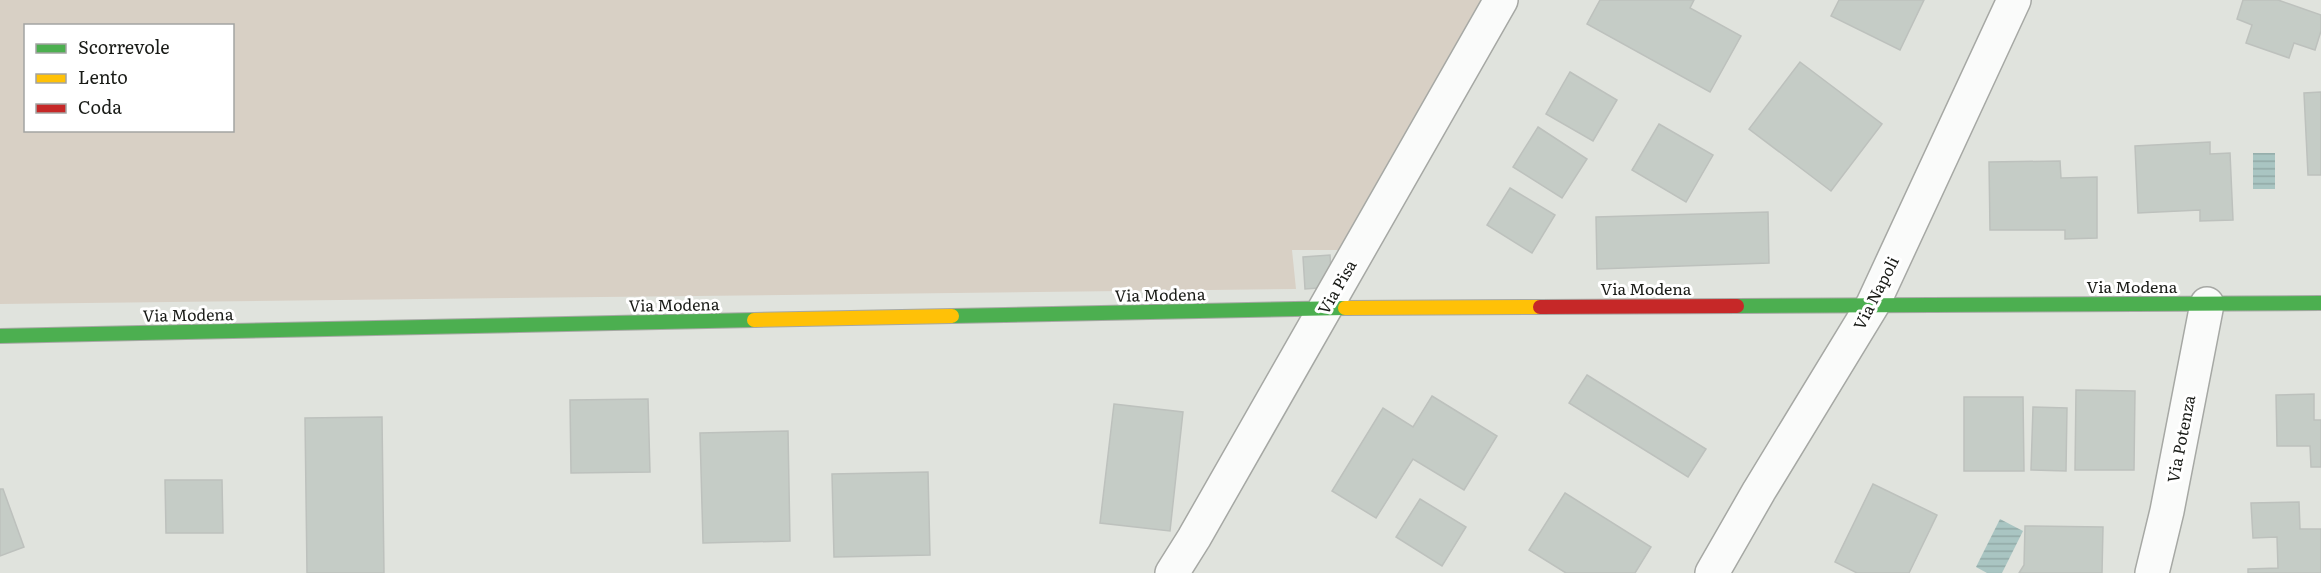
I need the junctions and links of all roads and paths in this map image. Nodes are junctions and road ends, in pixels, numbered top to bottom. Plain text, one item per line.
1 (1501, 0) edge
2 (2014, 0) edge
3 (2321, 303) edge
4 (1874, 304) junction
5 (2207, 304) junction
6 (1326, 308) junction
7 (0, 336) edge
8 (1172, 573) edge
9 (1712, 573) edge
10 (2152, 573) edge

1 - 6 street, Via Pisa
2 - 4 street, Via Napoli
3 - 5 street, Via Modena
4 - 5 street, Via Modena
4 - 6 street, Via Modena
4 - 9 street, Via Napoli
5 - 10 street, Via Potenza
6 - 7 street, Via Modena
6 - 8 street, Via Pisa

